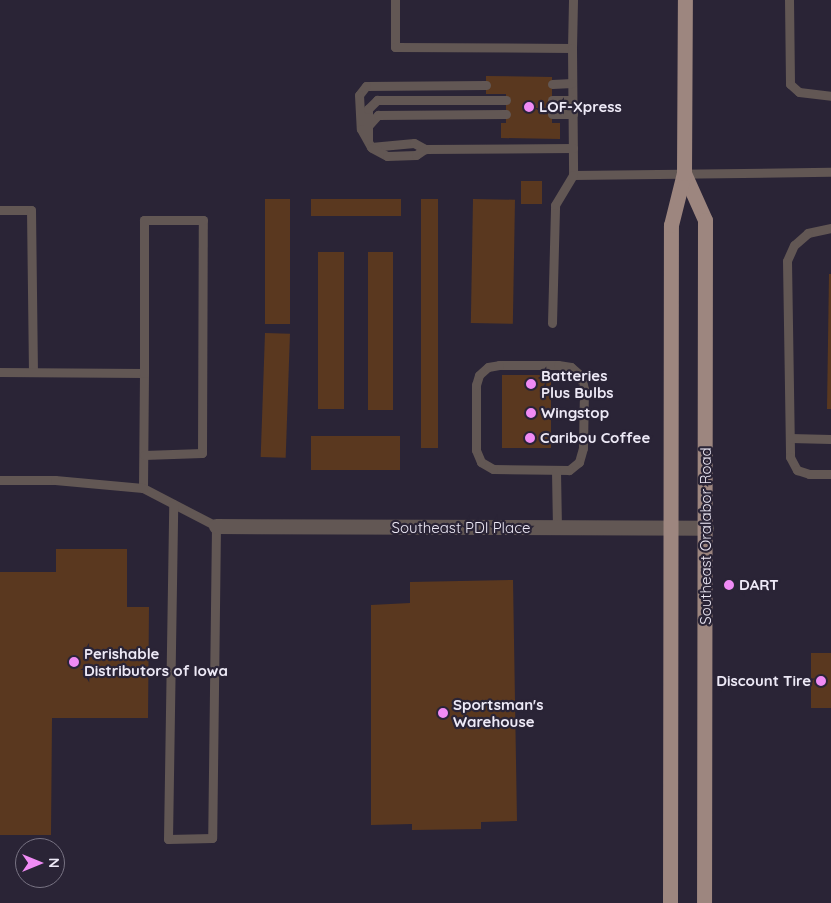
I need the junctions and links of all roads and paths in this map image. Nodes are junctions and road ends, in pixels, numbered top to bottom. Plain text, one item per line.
1 (395, 0) edge
2 (573, 0) edge
3 (684, 0) edge
4 (789, 0) edge
5 (572, 48) junction
6 (572, 83) junction
7 (552, 84) dead end
8 (486, 85) dead end
9 (831, 96) edge
10 (506, 100) dead end
11 (552, 100) dead end
12 (572, 100) junction
13 (506, 114) dead end
14 (552, 114) dead end
15 (572, 114) junction
16 (368, 126) junction
17 (370, 146) junction
18 (573, 148) junction
19 (831, 172) edge
20 (684, 173) junction
21 (573, 175) junction
22 (0, 210) edge
23 (831, 228) edge
24 (552, 323) dead end
25 (32, 371) junction
26 (0, 372) edge
27 (144, 373) junction
28 (790, 438) junction
29 (831, 439) edge
30 (144, 455) junction
31 (556, 471) junction
32 (831, 474) edge
33 (0, 480) edge
34 (143, 488) junction
35 (173, 504) junction
36 (216, 526) junction
37 (557, 528) junction
38 (672, 528) junction
39 (706, 528) junction
40 (670, 903) edge
41 (704, 903) edge

1 - 5 lane
2 - 5 lane
3 - 20 main road, Southeast Oralabor Road
4 - 9 lane
5 - 6 lane
6 - 7 lane
6 - 12 lane
8 - 17 lane
10 - 16 lane
11 - 12 lane
12 - 15 lane
13 - 16 lane
14 - 15 lane
15 - 18 lane
16 - 17 lane
17 - 18 lane
18 - 21 lane
19 - 20 lane
20 - 21 lane
20 - 38 main road, Southeast Oralabor Road
20 - 39 main road, Southeast Oralabor Road
21 - 24 lane
22 - 25 lane
23 - 28 lane
25 - 26 lane
25 - 27 lane
27 - 30 lane
27 - 30 lane
28 - 29 lane
28 - 32 lane
30 - 34 lane
31 - 31 lane
31 - 37 lane
33 - 34 lane
34 - 35 lane
35 - 36 lane
35 - 36 lane
36 - 37 street, Southeast PDI Place
37 - 38 street, Southeast PDI Place
38 - 39 street, Southeast PDI Place
38 - 40 main road, Southeast Oralabor Road
39 - 41 main road, Southeast Oralabor Road

